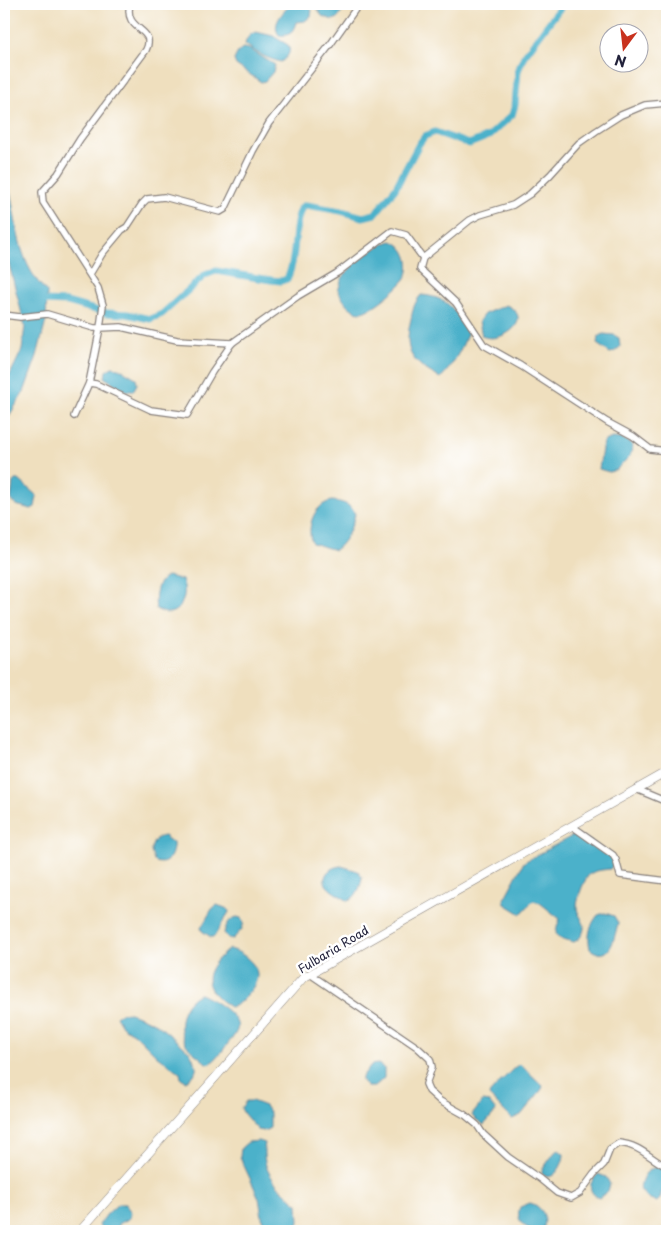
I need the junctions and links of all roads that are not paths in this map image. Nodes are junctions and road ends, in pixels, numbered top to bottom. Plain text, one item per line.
1 (130, 4) edge
2 (359, 4) edge
3 (667, 104) edge
4 (423, 258) junction
5 (90, 274) junction
6 (4, 315) edge
7 (100, 328) junction
8 (232, 343) junction
9 (89, 383) junction
10 (74, 416) dead end
11 (667, 451) edge
12 (667, 772) edge
13 (636, 789) junction
14 (667, 802) edge
15 (572, 826) junction
16 (667, 881) edge
17 (310, 974) junction
18 (667, 1167) edge
19 (80, 1231) edge

1 - 5 street
2 - 5 street
3 - 4 street
4 - 8 street
4 - 11 street
5 - 7 street
6 - 7 street
7 - 8 street
7 - 9 street
8 - 9 street
9 - 10 street
12 - 13 main road, Fulbaria Road
13 - 14 street
13 - 15 main road, Fulbaria Road
15 - 16 street
15 - 17 main road, Fulbaria Road
17 - 18 street
17 - 19 main road, Fulbaria Road

